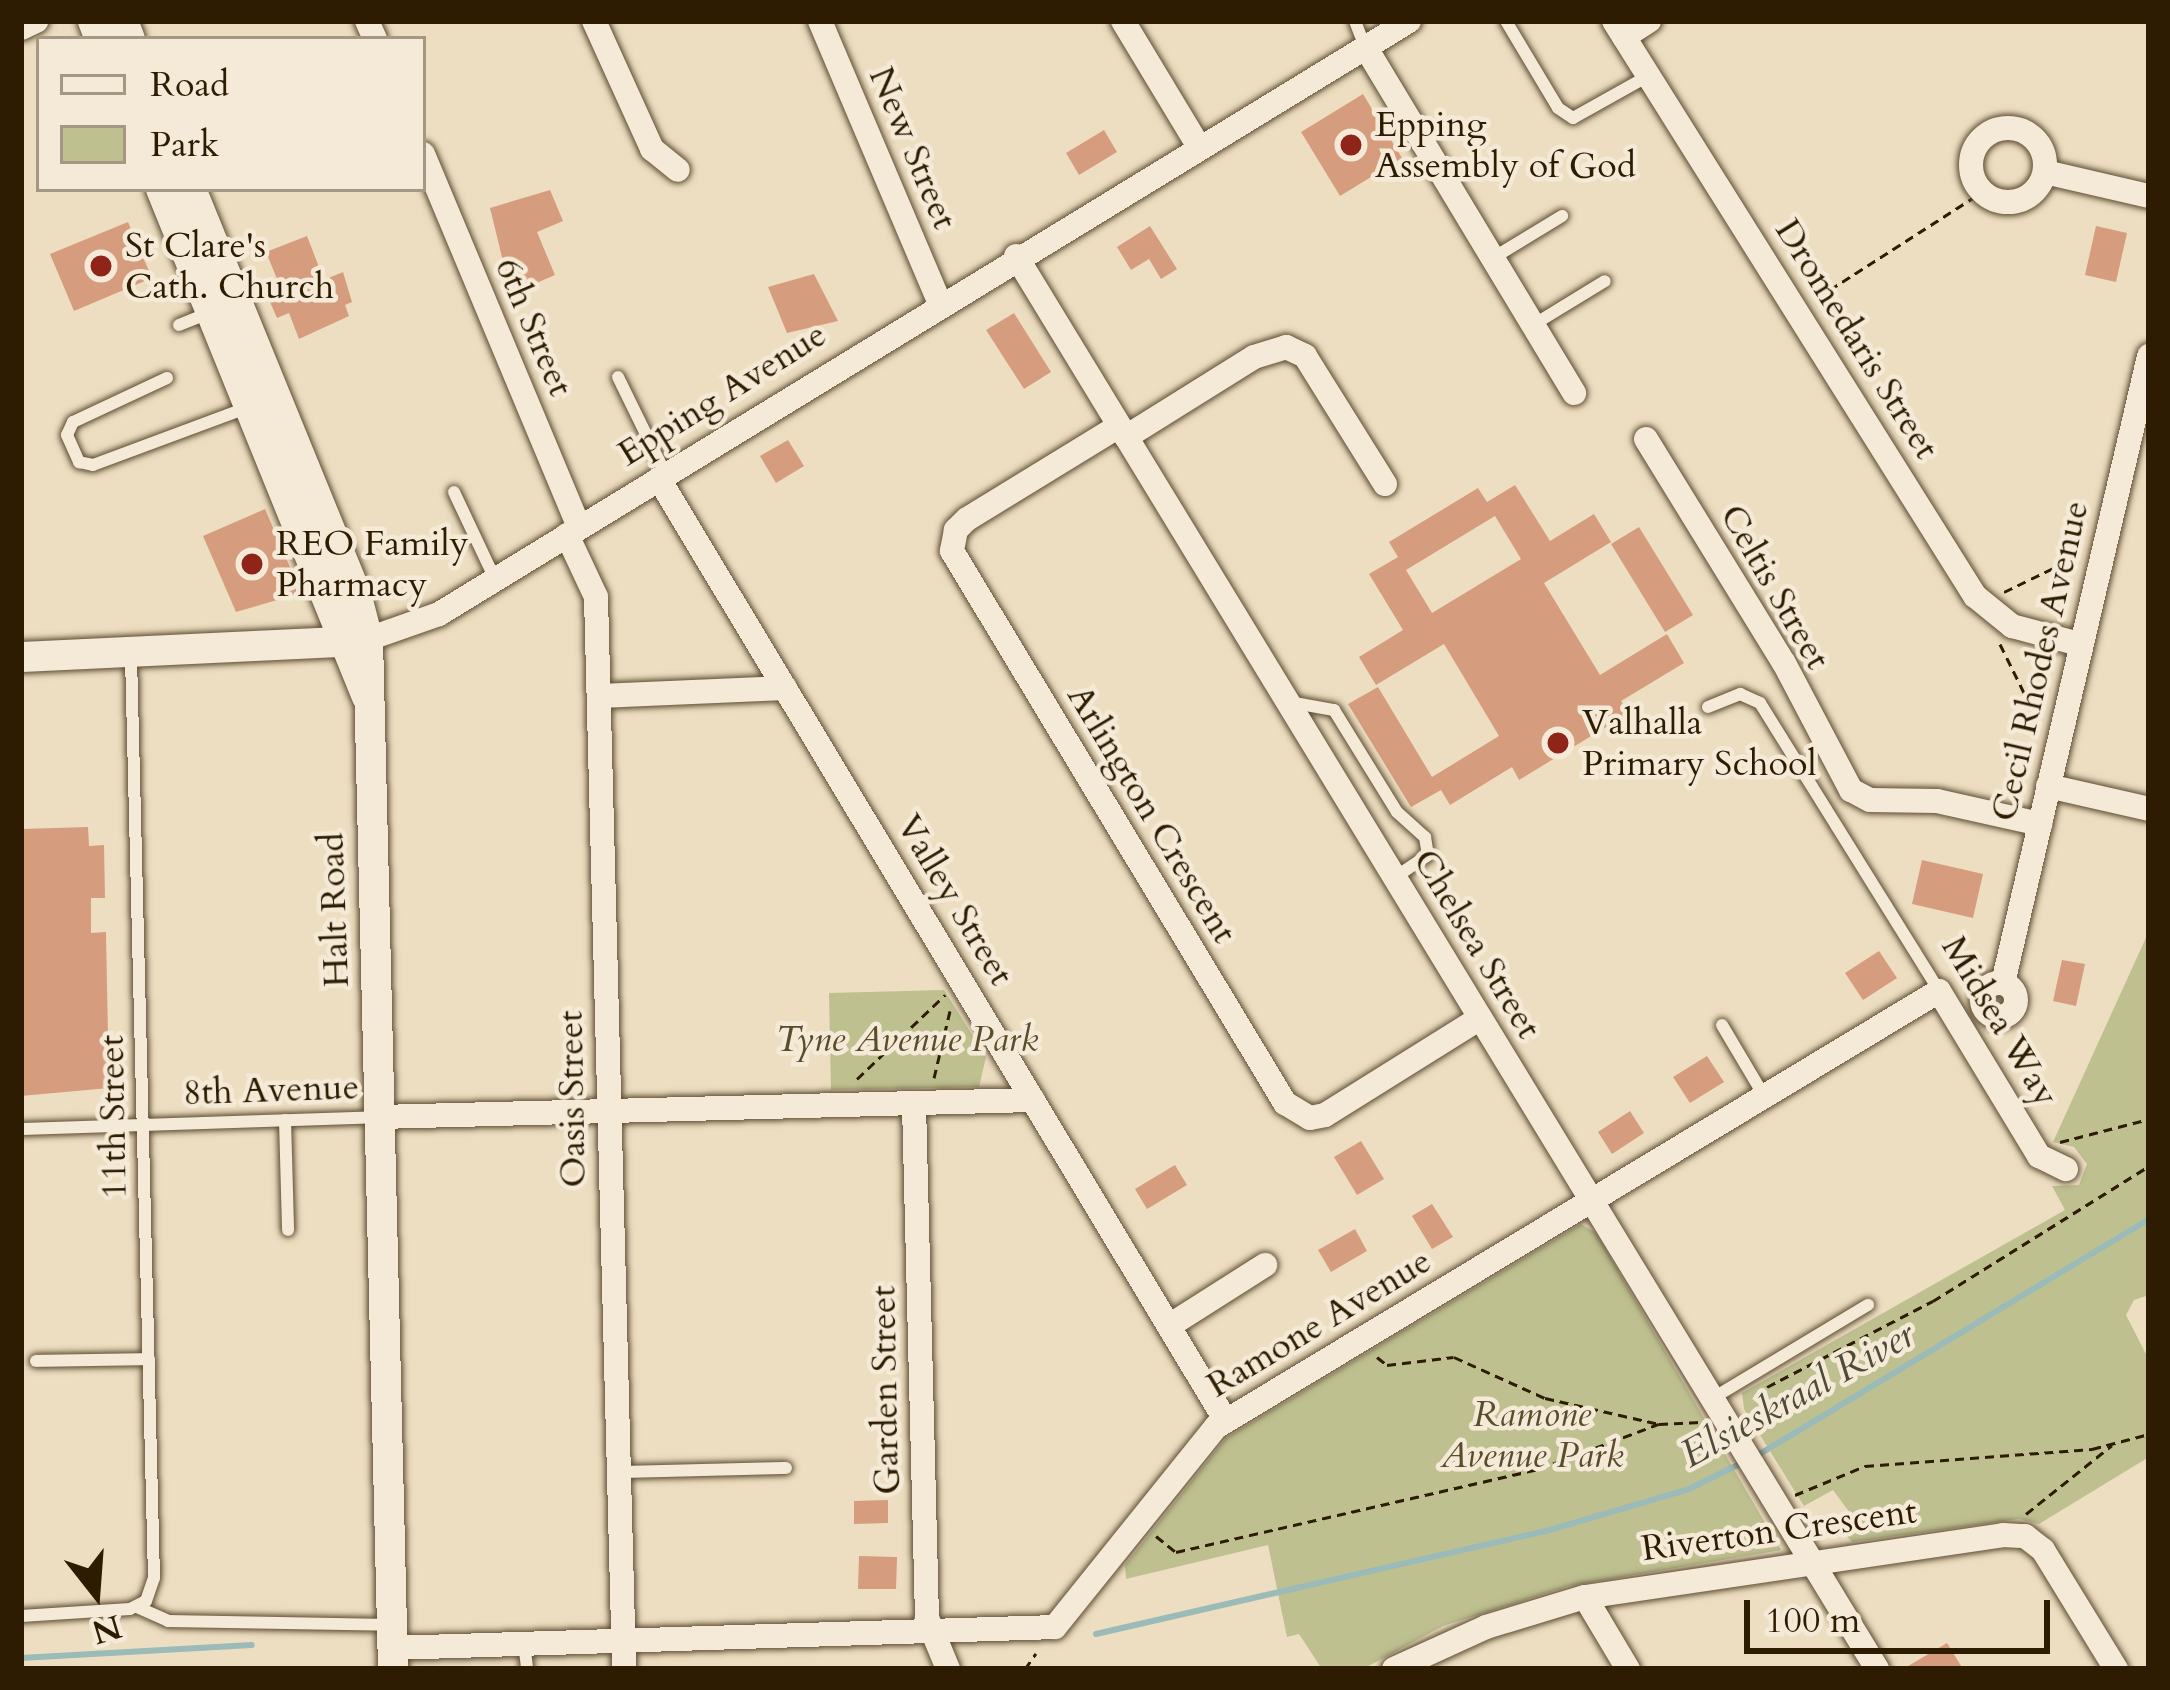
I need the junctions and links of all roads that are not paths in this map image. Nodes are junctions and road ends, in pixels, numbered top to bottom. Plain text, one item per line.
1 (36, 21) edge
2 (594, 21) edge
3 (820, 21) edge
4 (1123, 21) edge
5 (1355, 21) edge
6 (1408, 21) edge
7 (1506, 21) edge
8 (1649, 21) edge
9 (21, 28) edge
10 (1619, 29) edge
11 (1366, 48) junction
12 (1649, 76) junction
13 (1199, 147) junction
14 (426, 162) edge
15 (677, 170) dead end
16 (2045, 172) junction
17 (162, 192) edge
18 (192, 192) edge
19 (2149, 196) edge
20 (1562, 216) dead end
21 (1016, 256) junction
22 (1493, 258) junction
23 (1605, 281) dead end
24 (940, 304) junction
25 (212, 311) junction
26 (179, 325) dead end
27 (1533, 325) junction
28 (2149, 356) edge
29 (618, 377) dead end
30 (167, 378) dead end
31 (2145, 387) edge
32 (1574, 393) dead end
33 (250, 406) junction
34 (1123, 432) junction
35 (1646, 439) dead end
36 (662, 477) junction
37 (1385, 484) dead end
38 (454, 492) dead end
39 (573, 531) junction
40 (495, 579) junction
41 (355, 642) junction
42 (2079, 644) junction
43 (130, 654) junction
44 (21, 657) edge
45 (785, 688) junction
46 (600, 696) junction
47 (1287, 702) junction
48 (1708, 707) dead end
49 (2048, 786) junction
50 (2149, 809) edge
51 (2039, 824) junction
52 (1394, 878) junction
53 (2003, 983) dead end
54 (1940, 991) junction
55 (1480, 1018) junction
56 (1722, 1025) dead end
57 (1763, 1094) junction
58 (923, 1096) junction
59 (1033, 1100) junction
60 (608, 1109) junction
61 (379, 1117) junction
62 (285, 1120) junction
63 (144, 1125) junction
64 (21, 1129) edge
65 (2066, 1169) dead end
66 (1591, 1200) junction
67 (288, 1230) dead end
68 (1265, 1265) dead end
69 (1868, 1305) dead end
70 (1169, 1326) junction
71 (149, 1358) junction
72 (36, 1361) dead end
73 (1716, 1411) junction
74 (1226, 1421) junction
75 (786, 1468) dead end
76 (619, 1472) junction
77 (1813, 1563) junction
78 (1585, 1597) junction
79 (137, 1607) junction
80 (21, 1616) edge
81 (935, 1633) junction
82 (623, 1640) junction
83 (392, 1647) edge
84 (525, 1656) edge
85 (624, 1669) edge
86 (948, 1669) edge
87 (1394, 1669) edge
88 (1628, 1669) edge
89 (1877, 1669) edge
90 (2116, 1669) edge

1 - 9 street
2 - 15 street
3 - 24 street, New Street
4 - 13 street
5 - 11 lane
6 - 11 street, Epping Avenue
7 - 12 lane
8 - 10 street
10 - 12 street, Dromedaris Street
11 - 13 street, Epping Avenue
11 - 22 street
12 - 42 street, Dromedaris Street
13 - 21 street, Epping Avenue
14 - 39 street, 6th Street
16 - 16 street
16 - 19 street
17 - 25 street, Halt Road
18 - 41 street, Halt Road
20 - 22 lane
21 - 24 street, Epping Avenue
21 - 34 street, Chelsea Street
22 - 27 street
23 - 27 lane
24 - 36 street, Epping Avenue
25 - 26 lane
25 - 33 street, Halt Road
27 - 32 street
28 - 31 street, Cecil Rhodes Avenue
29 - 36 lane
30 - 33 lane
31 - 42 street, Cecil Rhodes Avenue
33 - 41 street, Halt Road
34 - 37 street
34 - 47 street, Chelsea Street
34 - 55 street, Arlington Crescent
35 - 51 street, Celtis Street
36 - 39 street, Epping Avenue
36 - 45 street, Valley Street
38 - 40 lane
39 - 40 street, Epping Avenue
39 - 46 street, Oasis Street
40 - 41 street, Epping Avenue
41 - 43 street, Epping Avenue
41 - 61 street, Halt Road
42 - 49 street, Cecil Rhodes Avenue
43 - 44 street, Epping Avenue
43 - 63 lane, 11th Street
45 - 46 street
45 - 59 street, Valley Street
46 - 60 street, Oasis Street
47 - 52 street, Chelsea Street
47 - 52 lane
48 - 54 lane, Midsea Way
49 - 50 street
49 - 51 street, Cecil Rhodes Avenue
51 - 53 street, Cecil Rhodes Avenue
52 - 55 street, Chelsea Street
54 - 57 street, Ramone Avenue
54 - 65 street, Midsea Way
55 - 66 street, Chelsea Street
56 - 57 lane
57 - 66 street, Ramone Avenue
58 - 59 street
58 - 60 street
58 - 81 street, Garden Street
59 - 70 street, Valley Street
60 - 61 street
60 - 76 street, Oasis Street
61 - 62 lane, 8th Avenue
61 - 83 street, Halt Road
62 - 63 lane, 8th Avenue
62 - 67 lane
63 - 64 lane, 8th Avenue
63 - 71 lane, 11th Street
66 - 73 street, Chelsea Street
66 - 74 street, Ramone Avenue
68 - 70 street
69 - 73 lane
70 - 74 street, Valley Street
71 - 72 lane
71 - 79 lane, 11th Street
73 - 77 street, Chelsea Street
74 - 81 street, Ramone Avenue
75 - 76 lane
76 - 82 street, Oasis Street
77 - 78 street, Riverton Crescent
77 - 89 street, Chelsea Street
77 - 90 street, Riverton Crescent
78 - 87 street, Riverton Crescent
78 - 88 street
79 - 80 lane
79 - 83 lane
81 - 82 street, Ramone Avenue
81 - 86 street, Garden Street
82 - 84 street, Ramone Avenue
82 - 85 street, Oasis Street
83 - 84 street, Ramone Avenue

